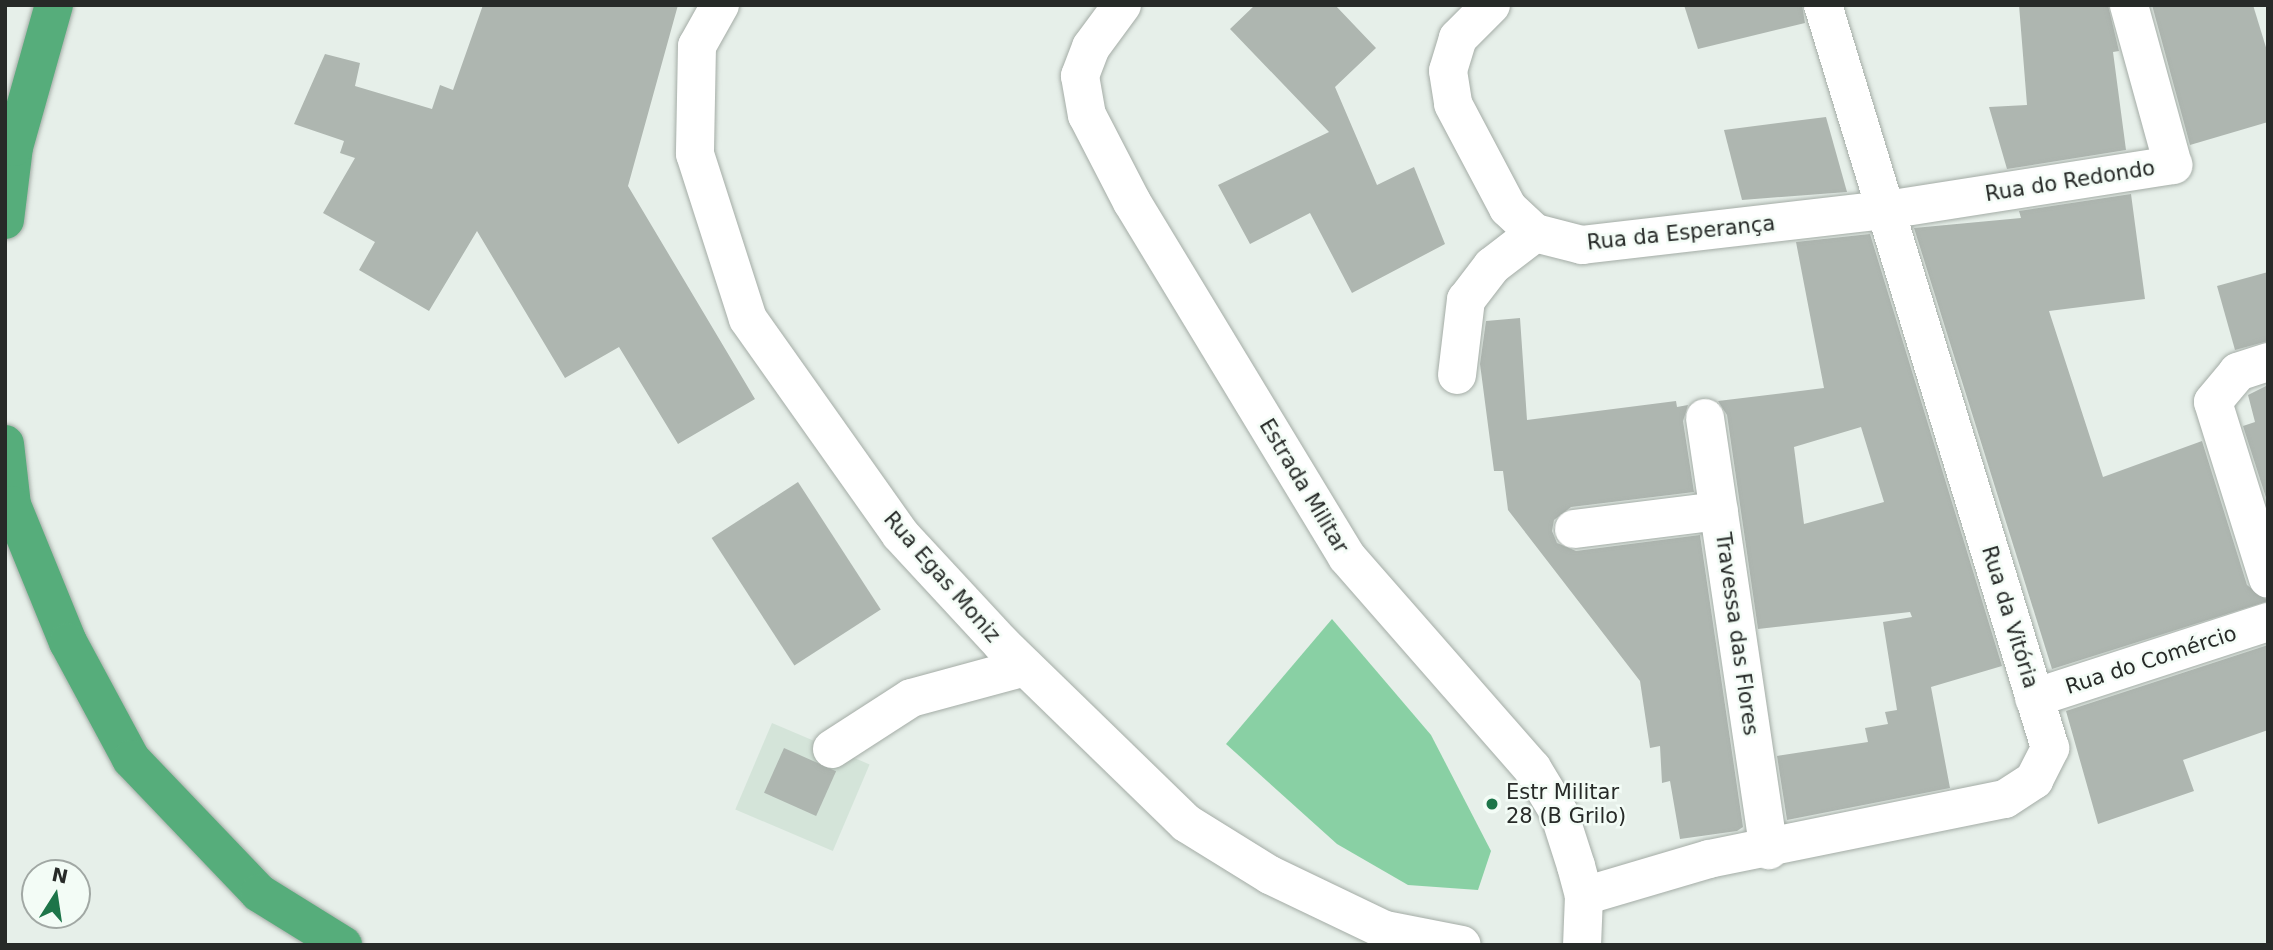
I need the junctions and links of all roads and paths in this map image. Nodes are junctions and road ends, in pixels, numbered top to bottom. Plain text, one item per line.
1 (54, 5) edge
2 (720, 5) edge
3 (1122, 5) edge
4 (1491, 5) edge
5 (1823, 5) edge
6 (2129, 5) edge
7 (1886, 211) junction
8 (5, 220) edge
9 (1535, 233) junction
10 (2268, 362) edge
11 (1457, 375) dead end
12 (1705, 418) dead end
13 (5, 444) edge
14 (1719, 511) junction
15 (1574, 529) dead end
16 (2268, 579) edge
17 (2268, 622) edge
18 (1026, 667) junction
19 (2034, 698) junction
20 (832, 749) dead end
21 (1769, 850) junction
22 (1584, 896) junction
23 (342, 945) edge
24 (1462, 945) edge
25 (1582, 945) edge

1 - 8 highway
2 - 18 street, Rua Egas Moniz
3 - 22 street, Estrada Militar
4 - 9 street, Rua da Esperança
5 - 7 street, Rua da Vitória
6 - 7 street, Rua do Redondo
7 - 9 street, Rua da Esperança
7 - 19 street, Rua da Vitória
9 - 11 street
10 - 16 street
12 - 14 street, Travessa das Flores
13 - 23 highway
14 - 15 street
14 - 21 street, Travessa das Flores
17 - 19 street, Rua do Comércio
18 - 20 street
18 - 24 street, Rua Egas Moniz
19 - 21 street, Rua da Vitória
21 - 22 street, Rua da Vitória
22 - 25 street, Estrada Militar

